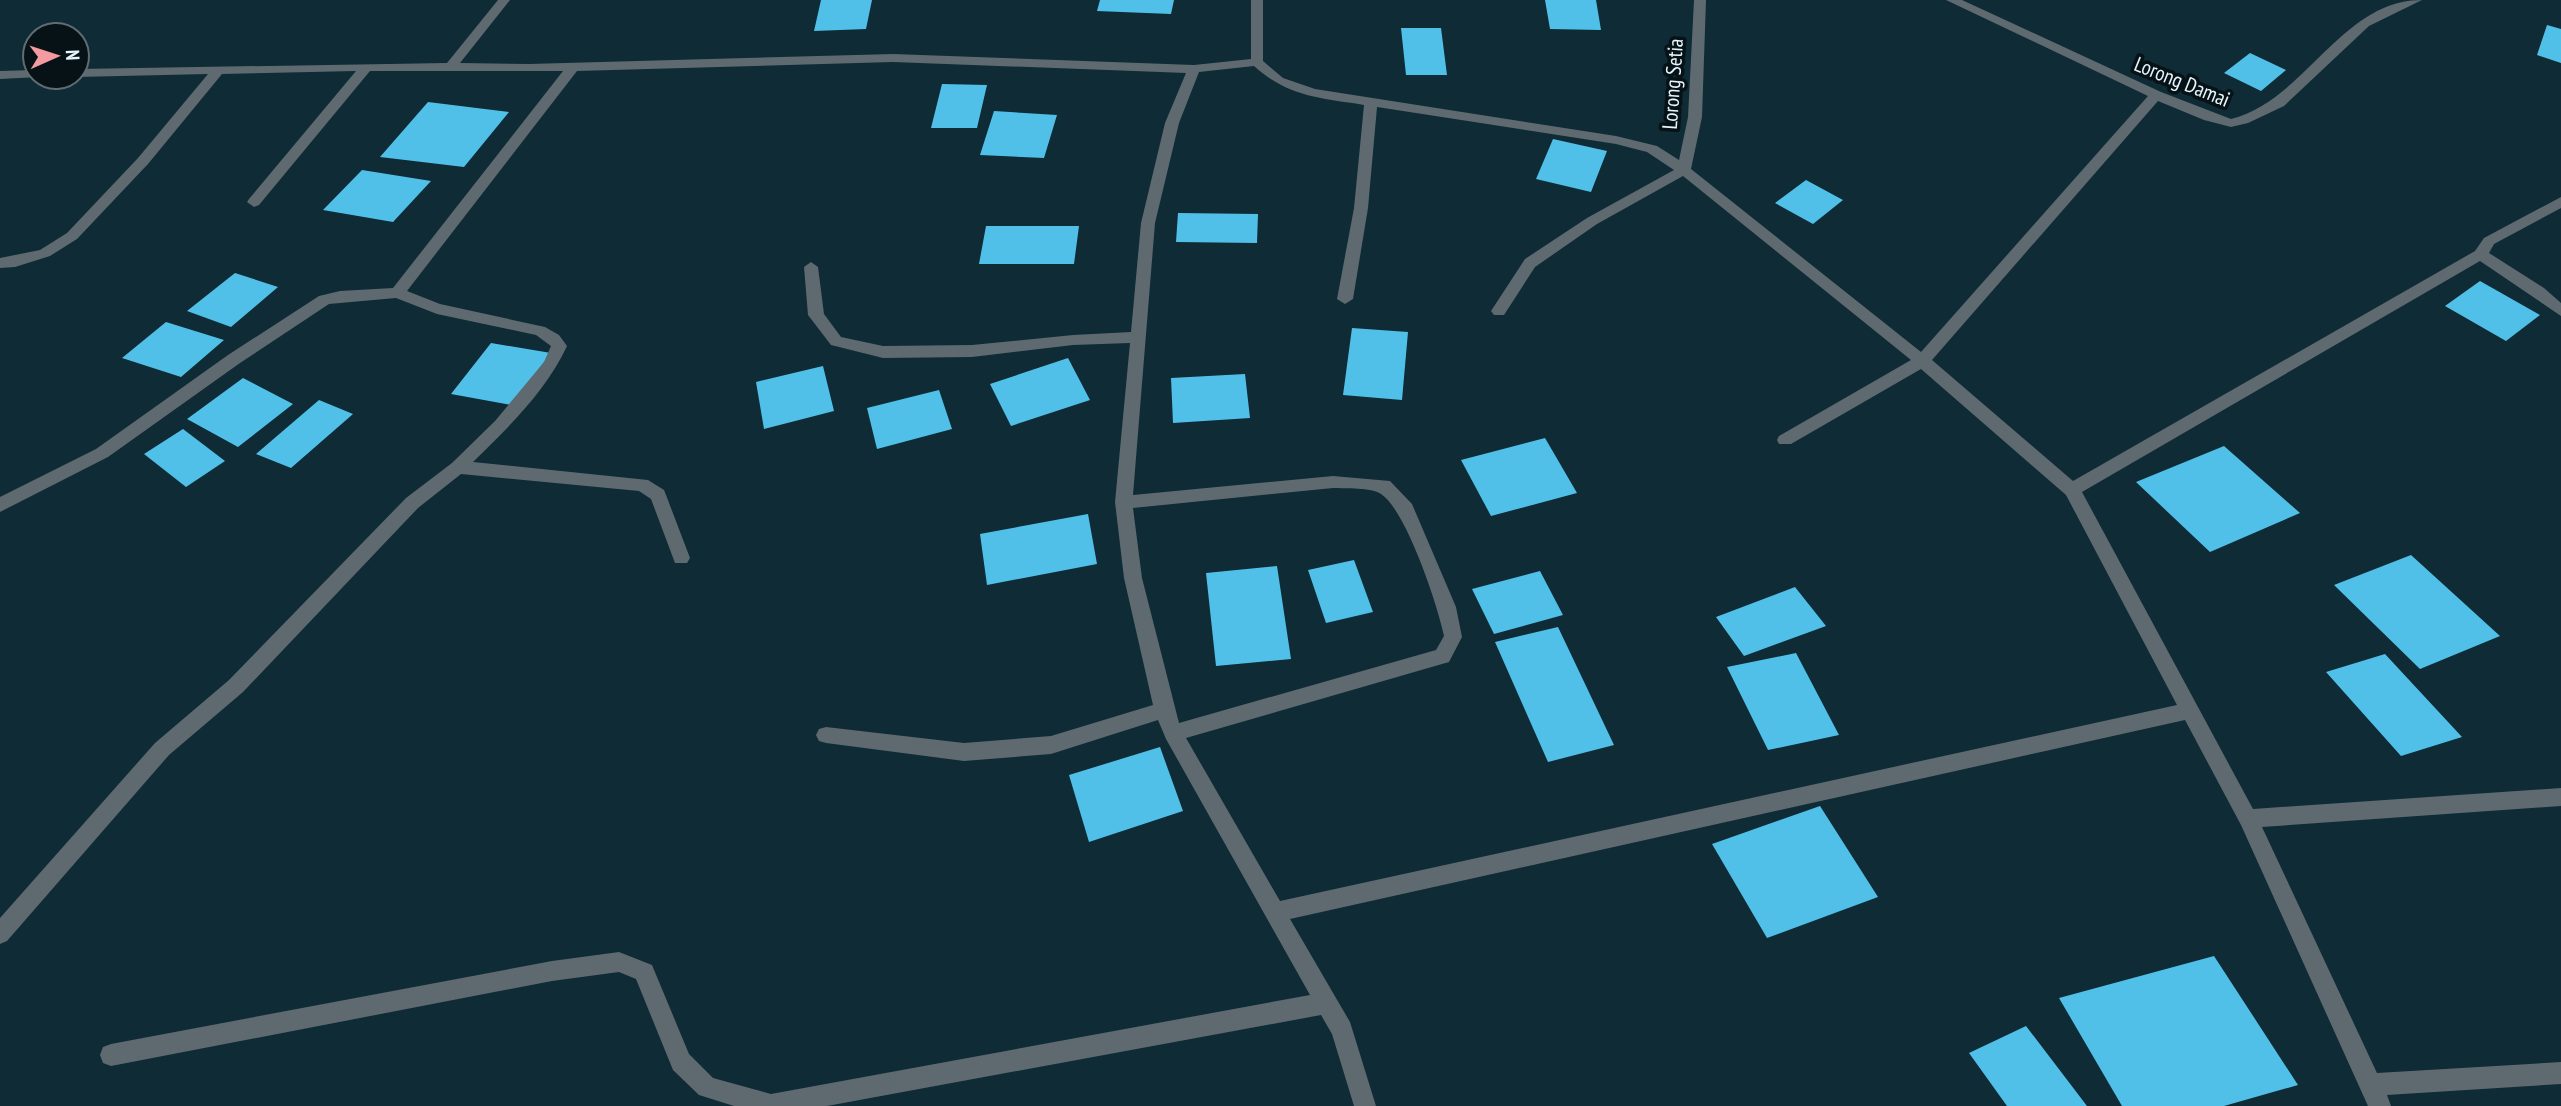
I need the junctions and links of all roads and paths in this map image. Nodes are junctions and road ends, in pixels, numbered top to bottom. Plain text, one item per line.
1 (504, 0) edge
2 (1257, 0) edge
3 (1700, 0) edge
4 (1951, 0) edge
5 (2385, 0) edge
6 (2416, 0) edge
7 (2401, 8) junction
8 (1256, 62) junction
9 (366, 67) junction
10 (450, 67) junction
11 (573, 67) junction
12 (1194, 69) junction
13 (218, 70) junction
14 (91, 73) edge
15 (0, 75) edge
16 (15, 75) junction
17 (21, 75) edge
18 (0, 92) edge
19 (2156, 95) junction
20 (1371, 103) junction
21 (1684, 170) junction
22 (254, 202) dead end
23 (2560, 204) edge
24 (2480, 254) junction
25 (0, 263) edge
26 (811, 267) dead end
27 (397, 293) junction
28 (1345, 299) dead end
29 (1499, 311) dead end
30 (2561, 311) edge
31 (1138, 337) junction
32 (1922, 361) junction
33 (1785, 439) dead end
34 (458, 467) junction
35 (2072, 490) junction
36 (1124, 502) junction
37 (0, 505) edge
38 (681, 558) dead end
39 (1164, 710) junction
40 (2189, 711) junction
41 (1173, 733) junction
42 (827, 735) dead end
43 (2561, 797) edge
44 (2248, 819) junction
45 (1275, 912) junction
46 (0, 934) edge
47 (1326, 1003) junction
48 (111, 1055) dead end
49 (2561, 1073) edge
50 (2371, 1085) junction
51 (771, 1105) edge
52 (1365, 1106) edge
53 (2381, 1106) edge

1 - 10 street
2 - 8 street
3 - 21 street, Lorong Setia
4 - 19 street, Lorong Damai
5 - 7 street
6 - 7 street, Lorong Damai
7 - 19 street, Lorong Damai
8 - 12 street
8 - 20 street
9 - 10 street
9 - 13 street
9 - 22 street
10 - 11 street
11 - 12 street
11 - 27 street
12 - 31 street
13 - 14 street
13 - 25 street
15 - 16 street
16 - 17 street
16 - 18 street
19 - 32 street
20 - 21 street
20 - 28 street
21 - 29 street
21 - 32 street
23 - 24 street
24 - 30 street
24 - 35 street
26 - 31 street
27 - 34 street
27 - 37 street
31 - 36 street
32 - 33 street
32 - 35 street
34 - 38 street
34 - 46 street
35 - 40 street
36 - 39 street
36 - 41 street
39 - 41 street
39 - 42 street
40 - 44 street
40 - 45 street
41 - 45 street
43 - 44 street
44 - 50 street
45 - 47 street
47 - 51 street
47 - 52 street
48 - 51 street
49 - 50 street
50 - 53 street

